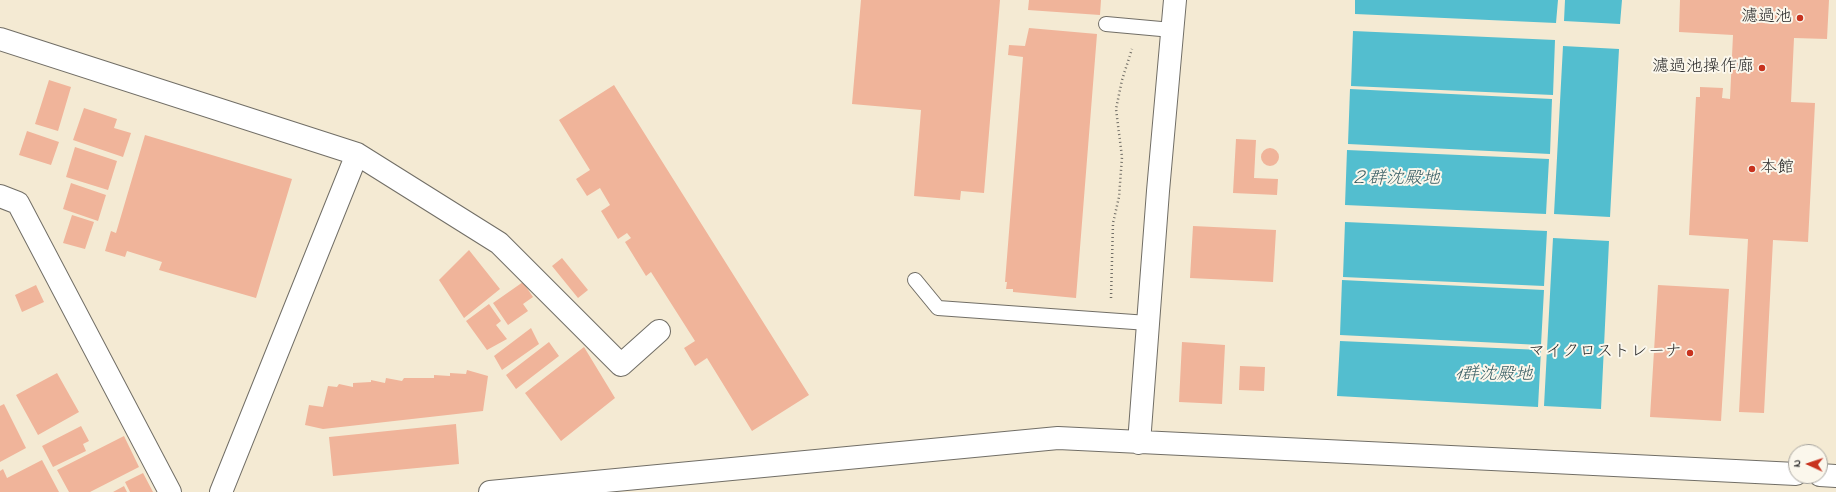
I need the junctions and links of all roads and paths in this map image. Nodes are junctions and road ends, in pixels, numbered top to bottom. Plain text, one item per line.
1 (1175, 0) edge
2 (1106, 24) dead end
3 (1140, 27) junction
4 (1172, 30) junction
5 (0, 39) edge
6 (357, 154) junction
7 (0, 196) edge
8 (915, 280) dead end
9 (1110, 320) junction
10 (1148, 323) junction
11 (659, 331) dead end
12 (1139, 443) junction
13 (1788, 474) edge
14 (170, 492) edge
15 (221, 492) edge
16 (490, 492) edge

1 - 4 street
2 - 3 lane
3 - 4 lane
3 - 9 path
4 - 10 street
5 - 6 street
6 - 11 street
6 - 15 street
7 - 14 street
8 - 9 lane
9 - 10 lane
10 - 12 street
12 - 13 street
12 - 16 street

